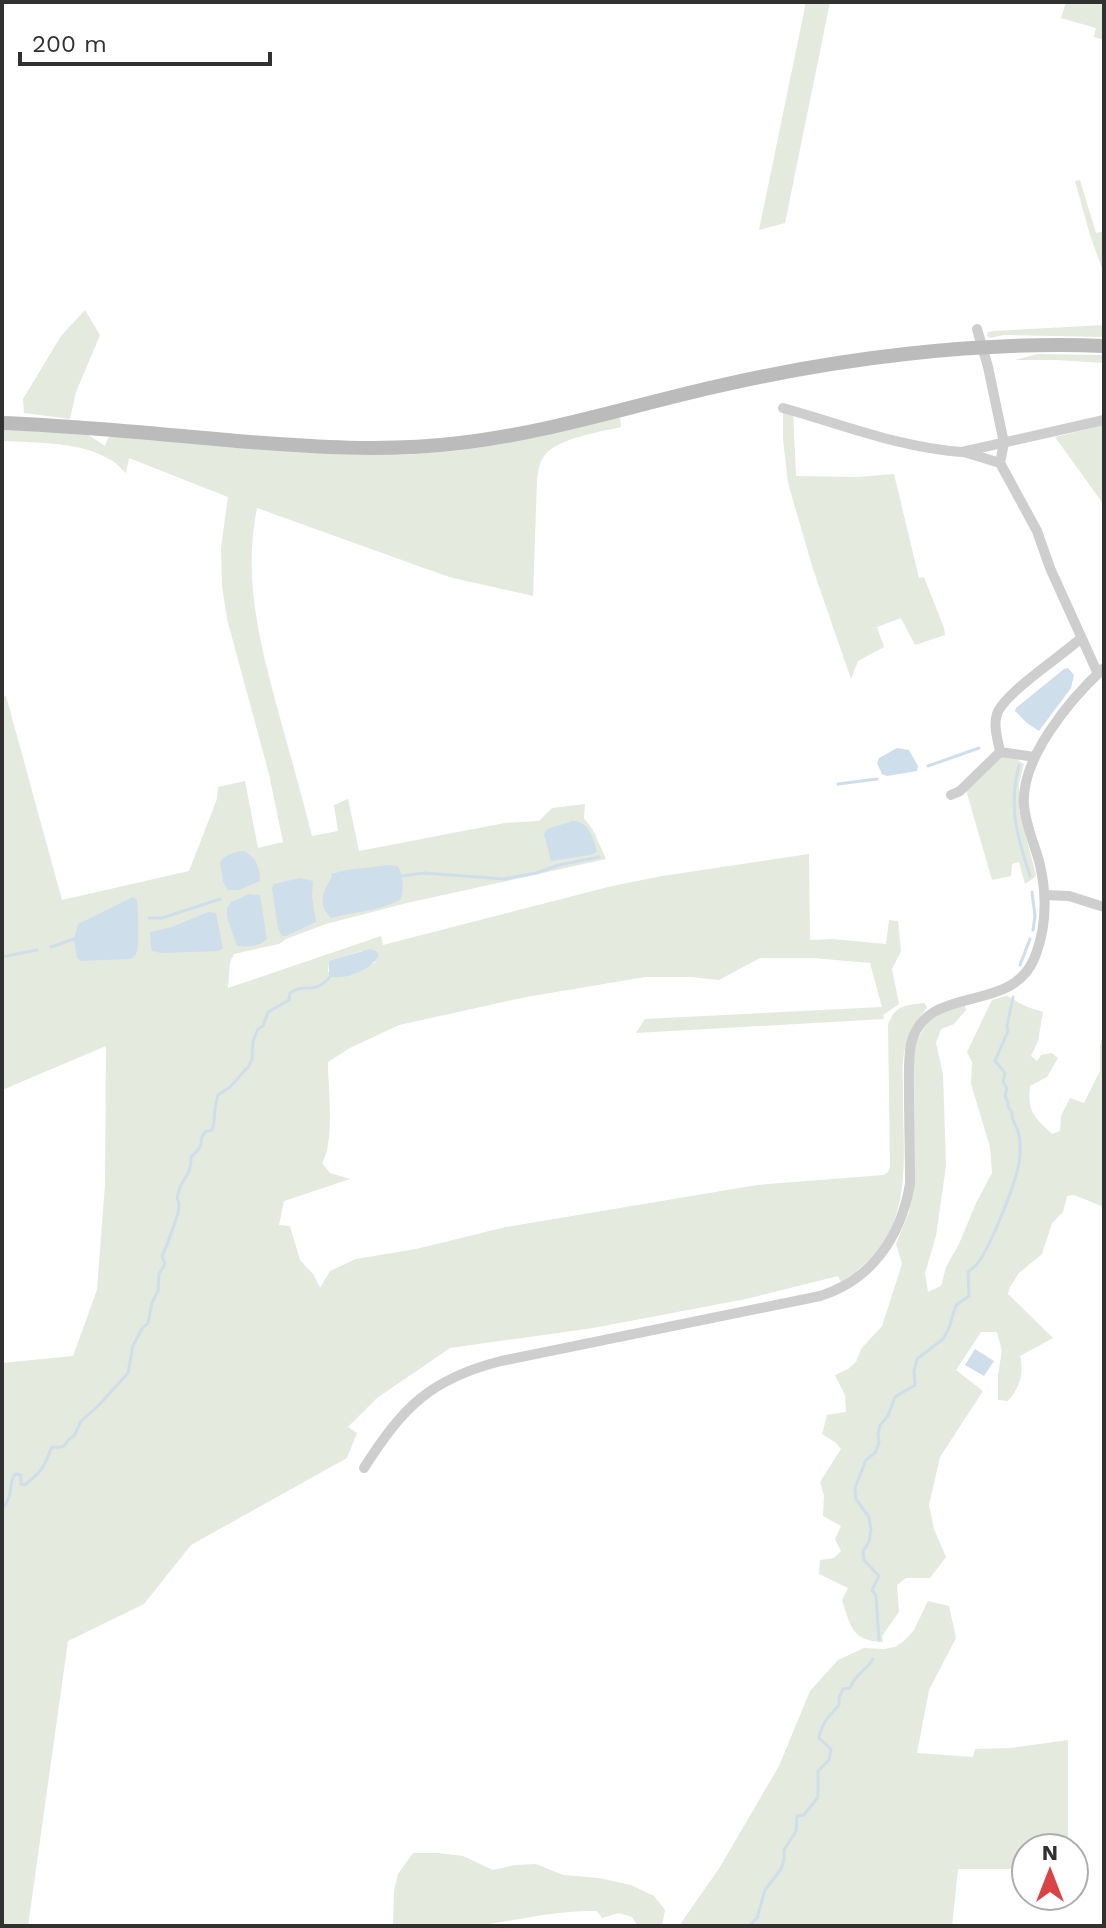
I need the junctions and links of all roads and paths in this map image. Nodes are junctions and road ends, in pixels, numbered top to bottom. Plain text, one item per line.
1 (977, 329) dead end
2 (1104, 346) edge
3 (983, 348) junction
4 (783, 408) dead end
5 (1104, 420) edge
6 (2, 423) edge
7 (1004, 443) junction
8 (962, 452) junction
9 (1000, 463) junction
10 (1081, 638) junction
11 (1101, 671) edge
12 (1000, 752) junction
13 (1035, 757) junction
14 (951, 795) dead end
15 (1045, 895) junction
16 (1104, 907) edge
17 (364, 1468) dead end

1 - 3 street
2 - 3 main road
3 - 6 main road
3 - 7 street
4 - 8 street
5 - 7 street
7 - 8 street
7 - 9 street
8 - 9 street
9 - 10 street
10 - 11 street
10 - 12 street
11 - 13 street
12 - 13 street
12 - 14 street
13 - 15 street
15 - 16 street
15 - 17 street

